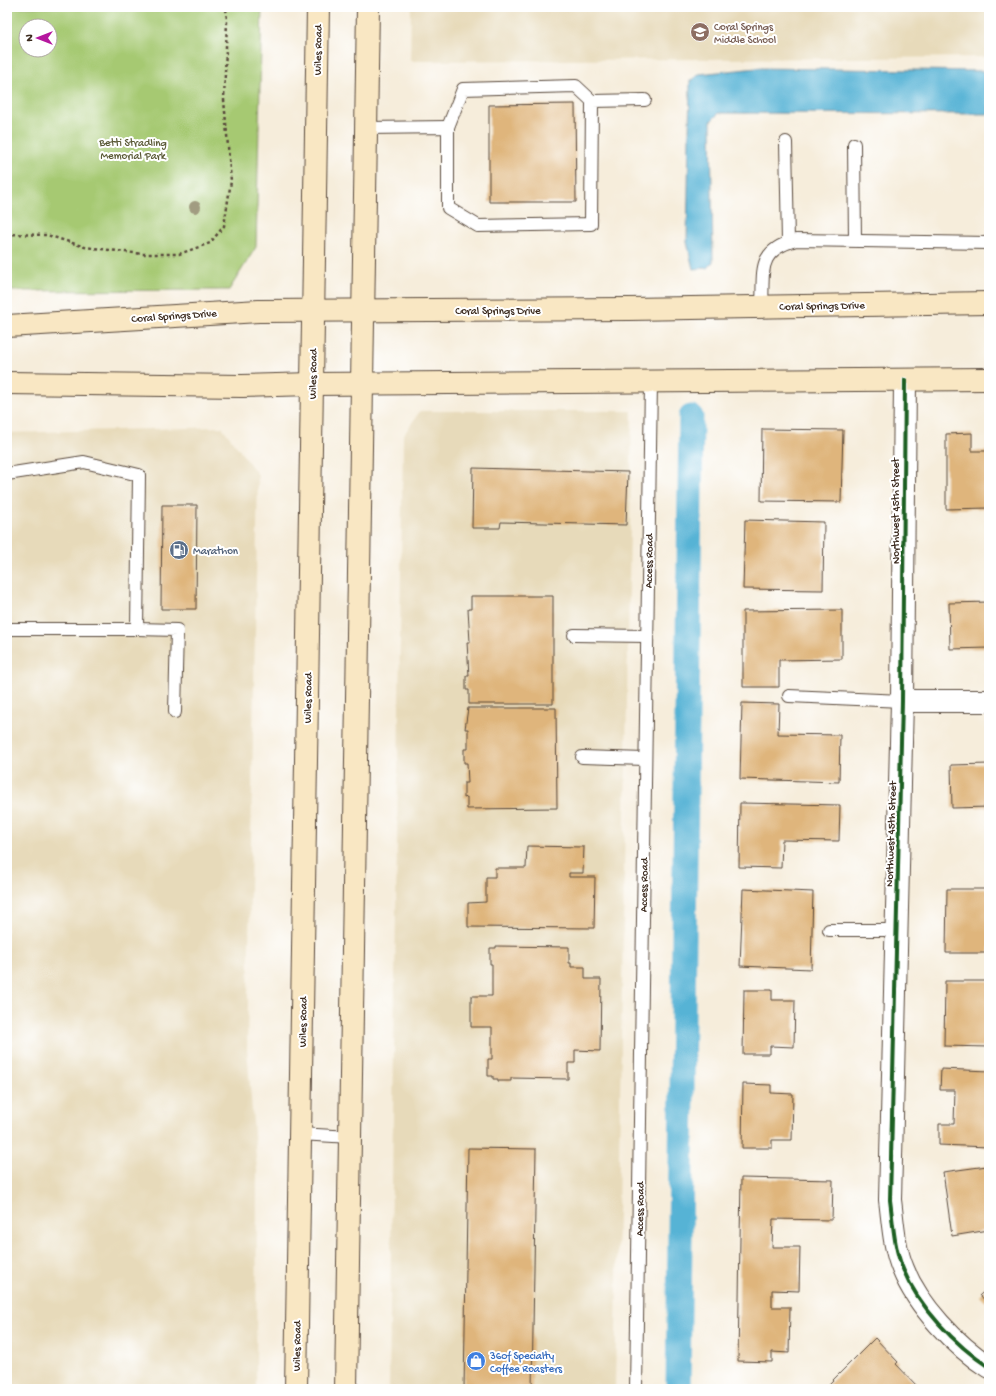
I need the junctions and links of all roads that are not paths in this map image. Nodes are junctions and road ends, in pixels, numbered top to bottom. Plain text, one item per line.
1 (318, 7) edge
2 (368, 7) edge
3 (645, 100) dead end
4 (592, 101) junction
5 (448, 127) junction
6 (366, 128) junction
7 (786, 142) dead end
8 (854, 144) dead end
9 (854, 240) junction
10 (788, 242) junction
11 (989, 243) edge
12 (989, 303) edge
13 (762, 306) junction
14 (363, 310) junction
15 (312, 311) junction
16 (7, 326) edge
17 (989, 379) edge
18 (905, 380) junction
19 (651, 382) junction
20 (7, 383) edge
21 (312, 384) junction
22 (362, 384) junction
23 (7, 474) edge
24 (7, 629) edge
25 (137, 629) junction
26 (574, 635) dead end
27 (647, 636) junction
28 (789, 696) dead end
29 (902, 701) junction
30 (989, 701) edge
31 (175, 712) dead end
32 (582, 758) dead end
33 (645, 759) junction
34 (828, 930) dead end
35 (896, 930) junction
36 (300, 1134) junction
37 (350, 1137) junction
38 (989, 1367) edge
39 (296, 1389) edge
40 (346, 1389) edge
41 (636, 1389) edge

1 - 15 main road, Wiles Road
2 - 6 main road
3 - 4 lane
4 - 5 lane
4 - 5 lane
5 - 6 lane
6 - 14 main road
7 - 10 lane
8 - 9 lane
9 - 10 lane
9 - 11 lane
10 - 13 lane
12 - 13 main road, Coral Springs Drive
13 - 14 main road, Coral Springs Drive
14 - 15 main road, Coral Springs Drive
14 - 22 main road
15 - 16 main road, Coral Springs Drive
15 - 21 main road, Wiles Road
17 - 18 main road
18 - 19 main road
18 - 29 street, Northwest 45th Street
19 - 22 main road
19 - 27 lane, Access Road
20 - 21 main road
21 - 22 main road
21 - 36 main road, Wiles Road
22 - 37 main road
23 - 25 lane
24 - 25 lane
25 - 31 lane
26 - 27 lane
27 - 33 lane, Access Road
28 - 29 lane
29 - 30 street
29 - 35 street, Northwest 45th Street
32 - 33 lane
33 - 41 lane, Access Road
34 - 35 lane
35 - 38 street, Northwest 45th Street
36 - 37 lane
36 - 39 main road, Wiles Road
37 - 40 main road

